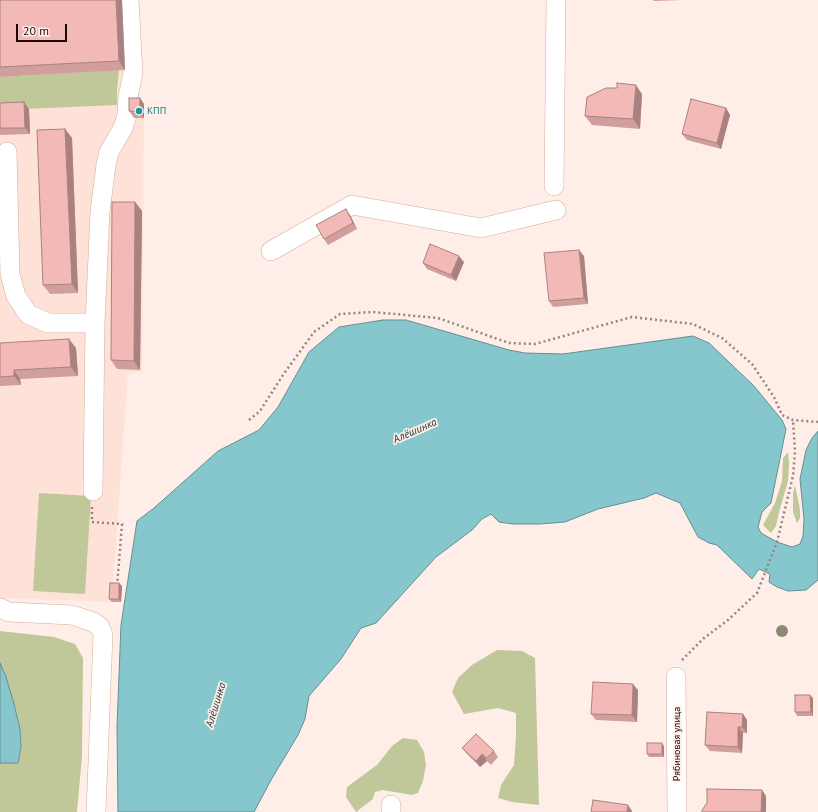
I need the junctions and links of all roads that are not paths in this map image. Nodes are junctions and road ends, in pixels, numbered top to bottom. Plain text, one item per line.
1 (129, 0) edge
2 (556, 0) edge
3 (7, 152) dead end
4 (554, 186) dead end
5 (556, 210) dead end
6 (271, 251) dead end
7 (95, 323) junction
8 (92, 491) road end
9 (0, 608) edge
10 (676, 677) road end
11 (96, 812) edge
12 (677, 812) edge

1 - 7 street
2 - 4 street
3 - 7 street
5 - 6 street
7 - 8 street
9 - 11 street
10 - 12 street, Рябиновая улица

